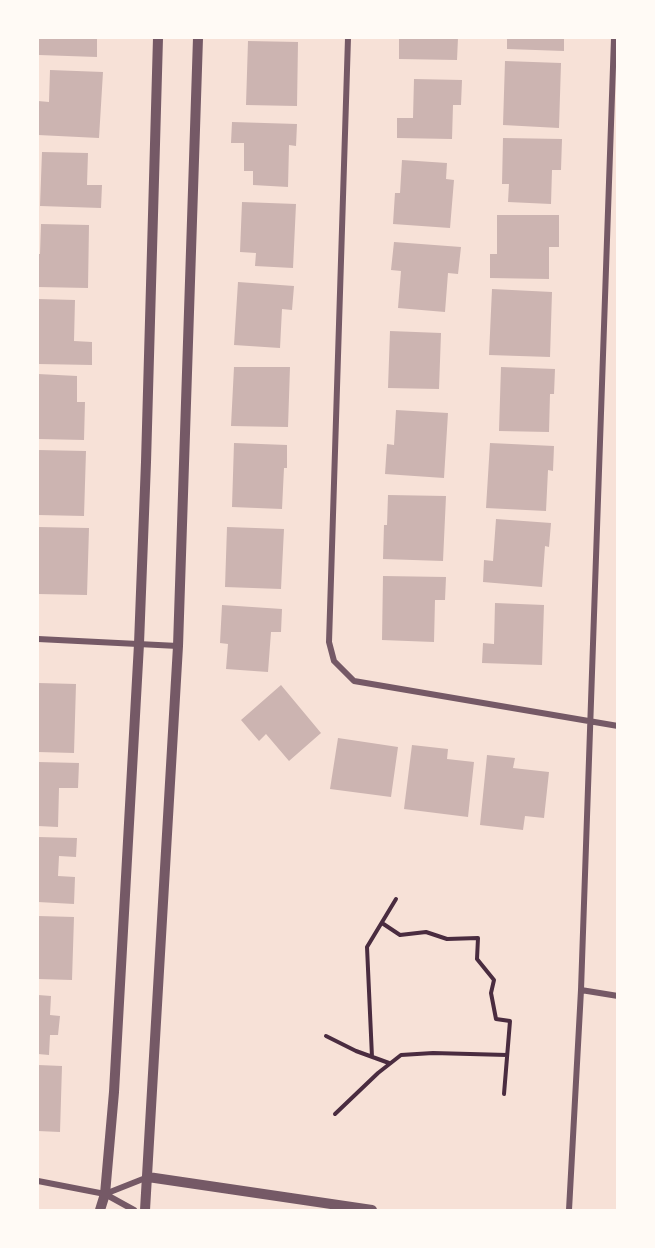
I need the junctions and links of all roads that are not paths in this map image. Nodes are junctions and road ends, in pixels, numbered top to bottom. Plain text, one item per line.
1 (158, 38) edge
2 (198, 38) edge
3 (348, 38) edge
4 (614, 38) edge
5 (38, 639) edge
6 (139, 644) junction
7 (178, 646) junction
8 (590, 722) junction
9 (618, 726) edge
10 (581, 990) junction
11 (618, 996) edge
12 (148, 1177) junction
13 (38, 1181) edge
14 (105, 1194) junction
15 (100, 1210) edge
16 (134, 1210) edge
17 (145, 1210) edge
18 (372, 1210) edge
19 (569, 1210) edge

1 - 6 street
2 - 7 street
3 - 8 street
4 - 8 street
5 - 6 street
6 - 7 street
6 - 14 street
7 - 12 street
8 - 9 street
8 - 10 street
10 - 11 street
10 - 19 street
12 - 14 street
12 - 17 street
12 - 18 street
13 - 14 street
14 - 15 street
14 - 16 street

